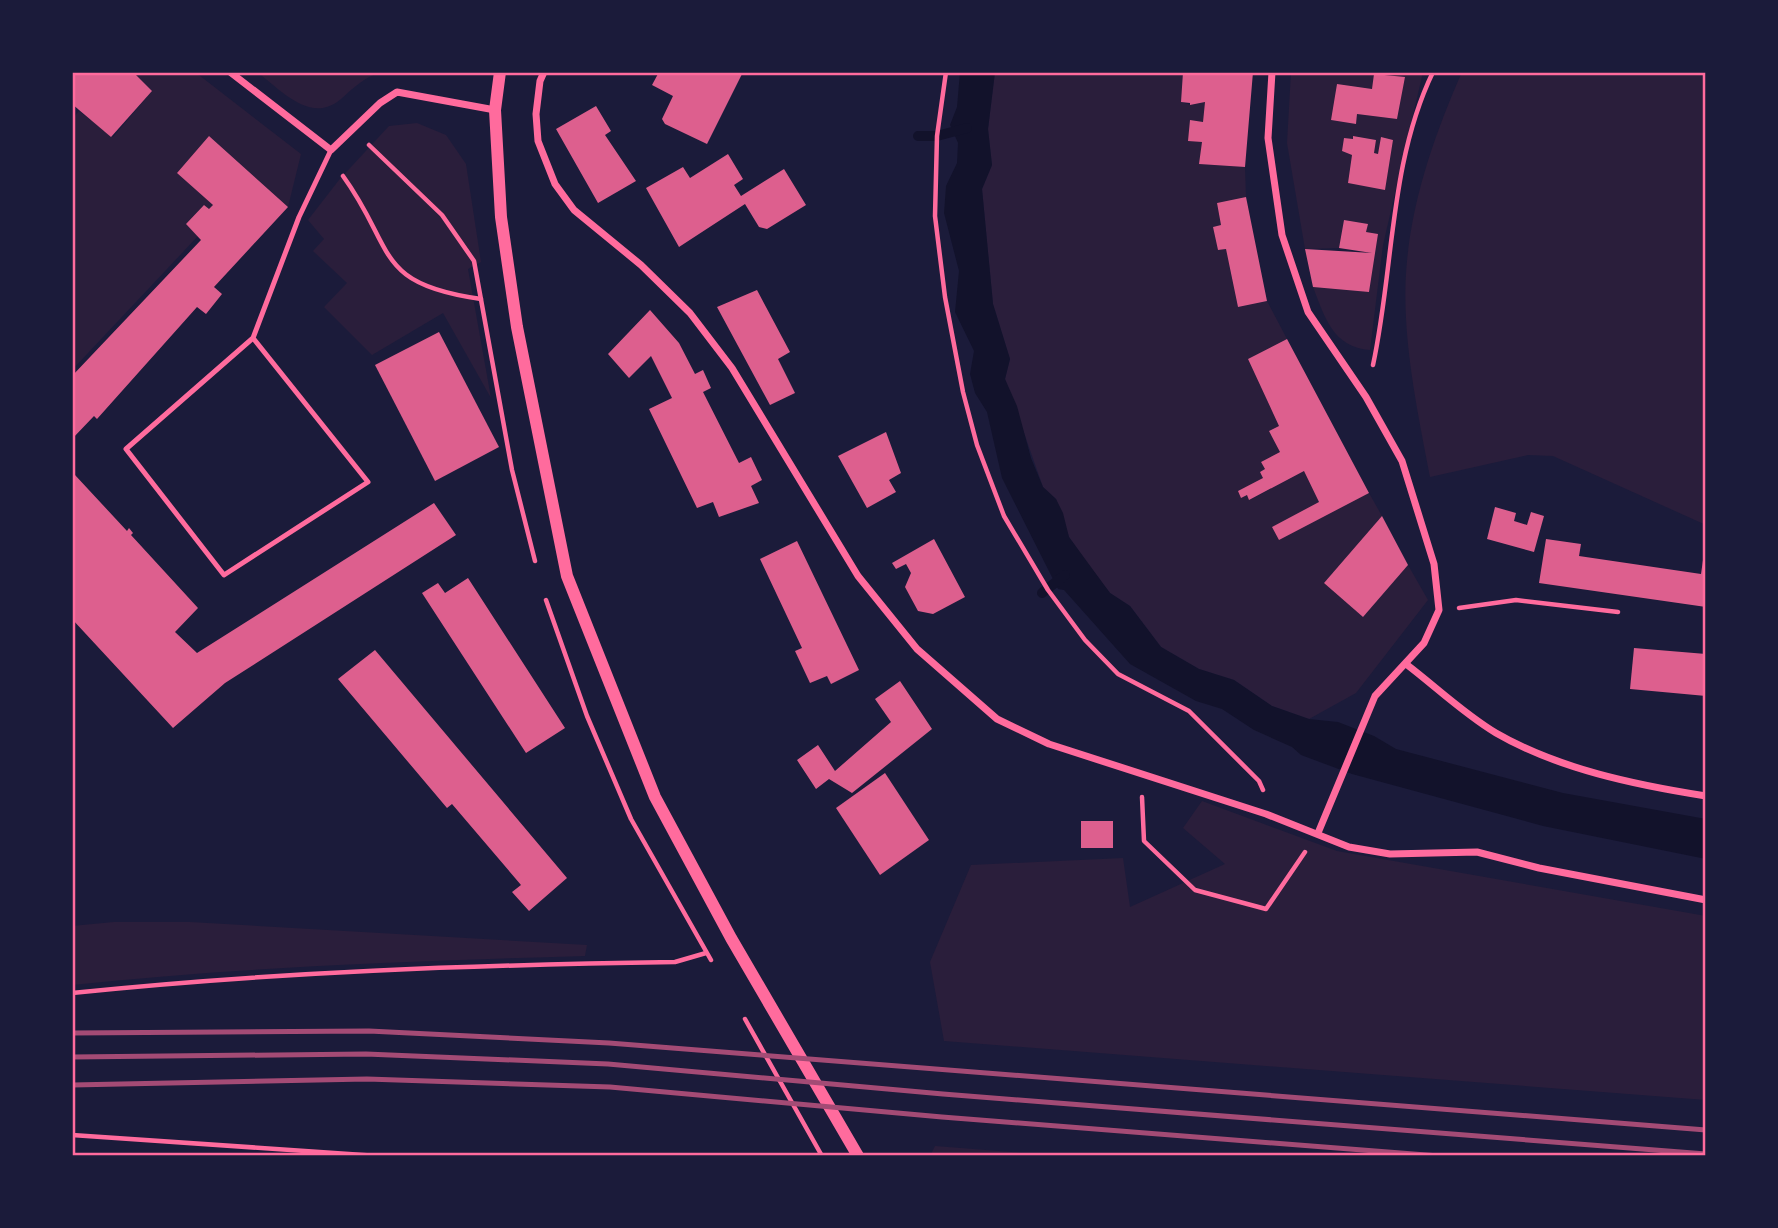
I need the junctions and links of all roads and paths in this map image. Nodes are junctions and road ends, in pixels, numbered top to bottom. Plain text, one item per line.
1 (230, 72) edge
2 (500, 72) edge
3 (544, 72) edge
4 (946, 72) edge
5 (1272, 72) edge
6 (1433, 72) edge
7 (495, 110) junction
8 (331, 150) junction
9 (481, 299) dead end
10 (253, 338) junction
11 (1366, 397) junction
12 (1439, 610) junction
13 (1618, 612) dead end
14 (1406, 664) junction
15 (1140, 772) junction
16 (1706, 796) edge
17 (1267, 797) dead end
18 (1318, 834) junction
19 (1706, 900) edge
20 (706, 953) dead end
21 (72, 993) edge
22 (743, 1015) dead end
23 (72, 1135) edge
24 (377, 1156) edge
25 (822, 1156) edge
26 (858, 1156) edge

1 - 8 street
2 - 7 street
3 - 15 street
4 - 17 path
5 - 11 street
6 - 11 path
7 - 8 street
7 - 26 street
8 - 9 path
8 - 10 lane
10 - 10 lane
11 - 12 street
12 - 13 path
12 - 14 street
14 - 16 street
14 - 18 street
15 - 18 street
15 - 18 path
18 - 19 street
20 - 21 path
22 - 25 path
23 - 24 path

